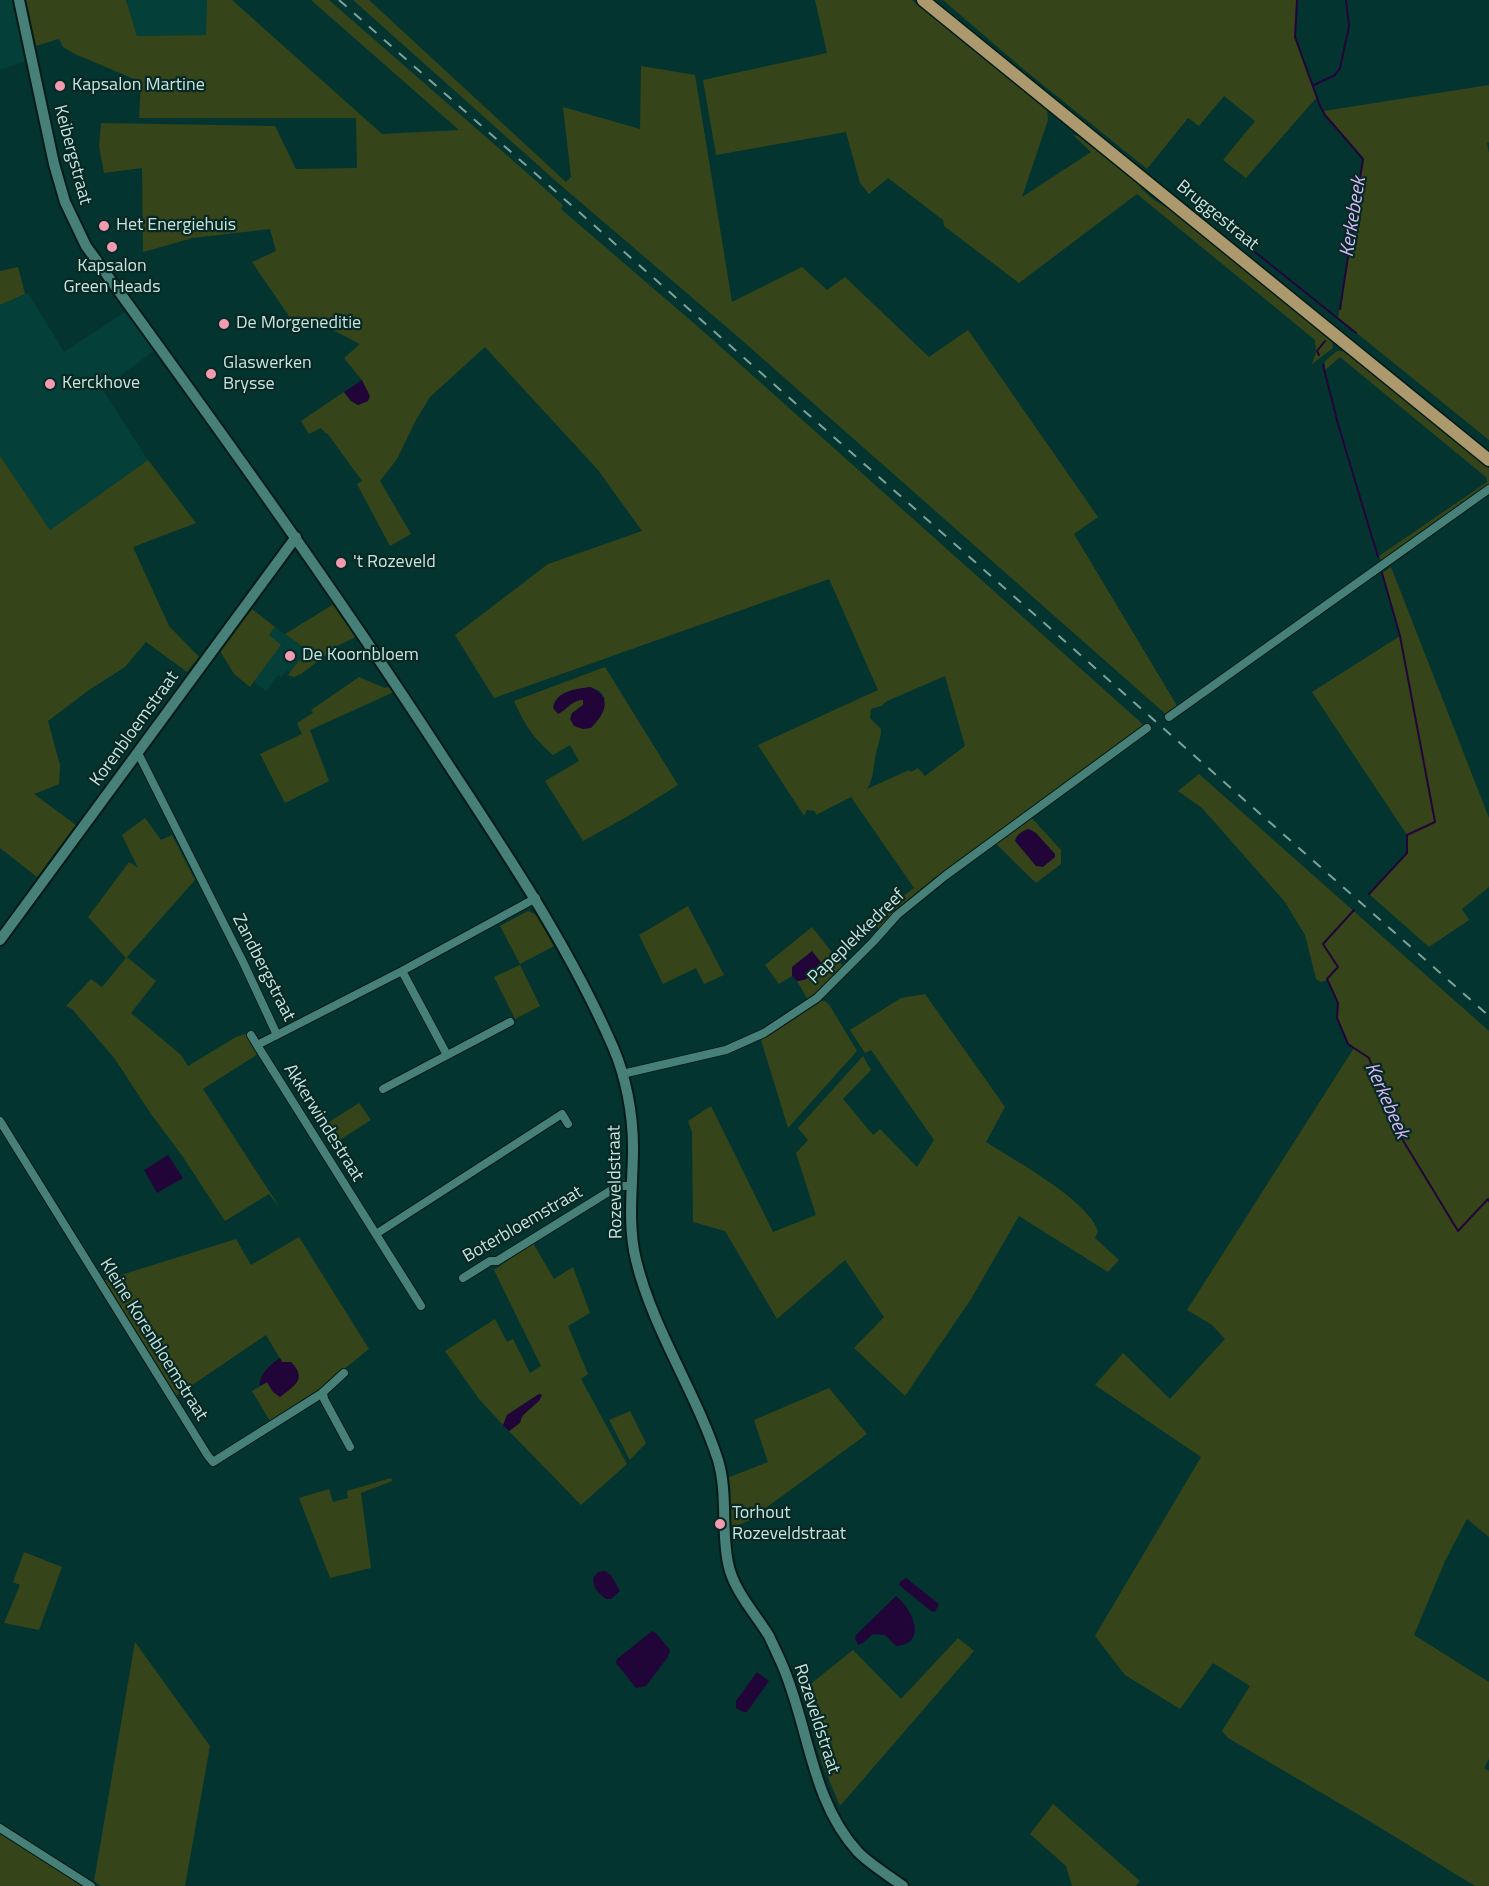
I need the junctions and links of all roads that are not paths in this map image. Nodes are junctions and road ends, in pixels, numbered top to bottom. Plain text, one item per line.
1 (19, 0) edge
2 (922, 0) edge
3 (1489, 460) edge
4 (1489, 489) edge
5 (296, 537) junction
6 (1169, 717) dead end
7 (1146, 728) dead end
8 (138, 753) junction
9 (536, 898) junction
10 (0, 940) edge
11 (402, 971) junction
12 (510, 1022) dead end
13 (251, 1035) dead end
14 (277, 1035) junction
15 (257, 1045) junction
16 (447, 1055) junction
17 (622, 1074) junction
18 (383, 1089) dead end
19 (0, 1121) edge
20 (568, 1124) dead end
21 (631, 1186) junction
22 (376, 1234) junction
23 (463, 1278) dead end
24 (421, 1306) dead end
25 (344, 1373) dead end
26 (323, 1392) junction
27 (350, 1448) dead end
28 (0, 1828) edge
29 (91, 1886) edge
30 (903, 1886) edge

1 - 5 street, Keibergstraat
2 - 3 main road, Bruggestraat
4 - 6 street
5 - 8 street, Korenbloemstraat
5 - 9 street, Rozeveldstraat
7 - 17 street, Papeplekkedreef
8 - 10 street, Korenbloemstraat
8 - 14 street, Zandbergstraat
9 - 11 street, Zandbergstraat
9 - 17 street, Rozeveldstraat
11 - 14 street, Zandbergstraat
11 - 16 street
12 - 16 street
13 - 15 street
14 - 15 street
15 - 22 street, Akkerwindestraat
16 - 18 street
17 - 21 street, Rozeveldstraat
19 - 26 street, Kleine Korenbloemstraat
20 - 22 street
21 - 23 street, Boterbloemstraat
21 - 30 street, Rozeveldstraat
22 - 24 street, Akkerwindestraat
25 - 26 street
26 - 27 street
28 - 29 street

